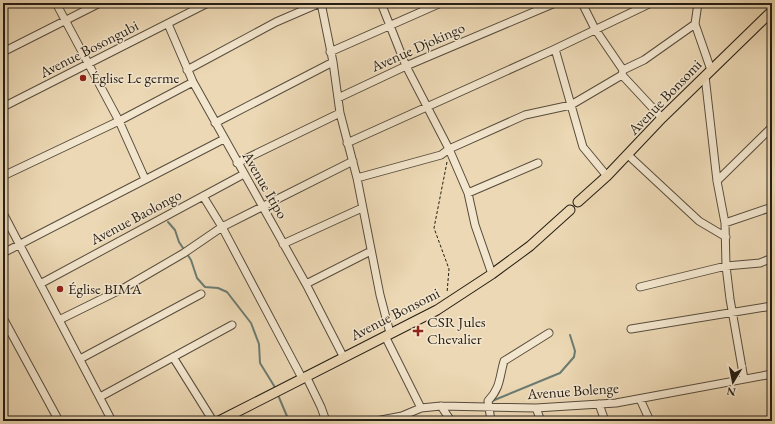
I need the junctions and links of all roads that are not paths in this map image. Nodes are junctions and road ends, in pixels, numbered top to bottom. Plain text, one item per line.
1 (56, 3) edge
2 (100, 3) edge
3 (208, 3) edge
4 (321, 3) edge
5 (380, 3) edge
6 (441, 3) edge
7 (554, 3) edge
8 (582, 3) edge
9 (651, 3) edge
10 (698, 3) edge
11 (772, 11) edge
12 (64, 20) junction
13 (168, 24) junction
14 (695, 24) junction
15 (388, 25) junction
16 (595, 29) junction
17 (555, 50) junction
18 (3, 52) edge
19 (330, 52) junction
20 (333, 62) junction
21 (88, 63) junction
22 (406, 66) junction
23 (187, 70) junction
24 (622, 73) junction
25 (708, 73) junction
26 (193, 82) junction
27 (338, 98) junction
28 (571, 105) junction
29 (3, 107) edge
30 (426, 107) junction
31 (340, 113) junction
32 (662, 118) junction
33 (119, 121) junction
34 (215, 123) junction
35 (772, 127) edge
36 (224, 139) junction
37 (347, 143) junction
38 (449, 150) junction
39 (628, 155) junction
40 (353, 161) junction
41 (237, 163) junction
42 (538, 163) dead end
43 (244, 174) junction
44 (3, 176) edge
45 (607, 176) junction
46 (357, 178) junction
47 (145, 179) junction
48 (717, 181) junction
49 (468, 193) junction
50 (203, 196) junction
51 (578, 202) dead end
52 (263, 206) junction
53 (772, 207) edge
54 (362, 208) junction
55 (570, 210) dead end
56 (3, 213) edge
57 (725, 223) junction
58 (222, 227) junction
59 (726, 237) junction
60 (283, 244) junction
61 (20, 245) junction
62 (371, 251) junction
63 (3, 253) edge
64 (772, 258) edge
65 (726, 266) junction
66 (492, 274) junction
67 (40, 284) junction
68 (306, 284) junction
69 (640, 287) dead end
70 (201, 294) dead end
71 (772, 306) edge
72 (732, 314) junction
73 (3, 318) edge
74 (59, 320) junction
75 (232, 325) dead end
76 (631, 329) dead end
77 (549, 333) dead end
78 (388, 334) junction
79 (343, 356) junction
80 (174, 357) junction
81 (80, 359) junction
82 (772, 374) edge
83 (304, 377) junction
84 (744, 379) junction
85 (100, 397) junction
86 (640, 399) junction
87 (600, 404) junction
88 (441, 406) junction
89 (488, 407) junction
90 (421, 408) junction
91 (536, 408) junction
92 (233, 418) edge
93 (59, 421) edge
94 (112, 421) edge
95 (213, 421) edge
96 (219, 421) edge
97 (326, 421) edge
98 (376, 421) edge
99 (451, 421) edge
100 (491, 421) edge
101 (540, 421) edge
102 (605, 421) edge
103 (650, 421) edge

1 - 12 street
2 - 12 street
3 - 13 street, Avenue Bosongubi
4 - 19 street
4 - 23 street
5 - 15 street
6 - 15 street
7 - 22 street, Avenue Djokingo
8 - 16 street
9 - 16 street
10 - 14 street
11 - 25 main road, Avenue Bonsomi
12 - 18 street
12 - 21 street
13 - 21 street, Avenue Bosongubi
13 - 23 street, Avenue Itipo
14 - 24 street
14 - 25 street
15 - 19 street
15 - 22 street
16 - 17 street
16 - 24 street
17 - 28 street
17 - 30 street
19 - 20 street
20 - 27 street
20 - 34 street
21 - 29 street, Avenue Bosongubi
21 - 33 street
22 - 27 street, Avenue Djokingo
22 - 30 street
23 - 26 street, Avenue Itipo
24 - 28 street
24 - 32 street
25 - 32 main road, Avenue Bonsomi
25 - 48 street
26 - 33 street
26 - 34 street, Avenue Itipo
27 - 31 street
28 - 38 street
28 - 45 street
30 - 37 street
30 - 38 street
31 - 37 street
31 - 41 street
32 - 39 main road, Avenue Bonsomi
33 - 44 street
33 - 47 street
34 - 36 street, Avenue Itipo
35 - 48 street
36 - 41 street, Avenue Itipo
36 - 47 street
37 - 40 street
38 - 46 street
38 - 49 street
39 - 45 main road, Avenue Bonsomi
39 - 59 street
40 - 46 street
40 - 52 street
41 - 43 street, Avenue Itipo
42 - 49 street
43 - 50 street, Avenue Baolongo
43 - 52 street, Avenue Itipo
45 - 51 main road, Avenue Bonsomi
46 - 54 street
47 - 61 street
48 - 57 street
49 - 66 street
50 - 58 street
50 - 67 street, Avenue Baolongo
52 - 58 street
52 - 60 street, Avenue Itipo
53 - 57 street
54 - 60 street
54 - 62 street
55 - 66 main road, Avenue Bonsomi
56 - 61 street
57 - 59 street
58 - 74 street
58 - 83 street
59 - 65 street
60 - 68 street, Avenue Itipo
61 - 63 street
61 - 67 street
62 - 68 street
62 - 78 street
64 - 65 street
65 - 69 street
65 - 72 street
66 - 78 main road, Avenue Bonsomi
67 - 74 street
68 - 79 street, Avenue Itipo
70 - 81 street
71 - 72 street
72 - 76 street
72 - 84 street
73 - 93 street
74 - 81 street
75 - 80 street
77 - 89 street
78 - 79 main road, Avenue Bonsomi
78 - 90 street
79 - 83 main road, Avenue Bonsomi
80 - 85 street
80 - 95 street
81 - 85 street
82 - 84 street, Avenue Bolenge
83 - 92 main road, Avenue Bonsomi
83 - 97 street
84 - 86 street, Avenue Bolenge
85 - 94 street
86 - 87 street, Avenue Bolenge
86 - 103 street
87 - 91 street, Avenue Bolenge
87 - 102 street
88 - 89 street, Avenue Bolenge
88 - 90 street, Avenue Bolenge
88 - 99 street
89 - 91 street, Avenue Bolenge
89 - 100 street
90 - 98 street, Avenue Bolenge
91 - 101 street
92 - 96 main road, Avenue Bonsomi

